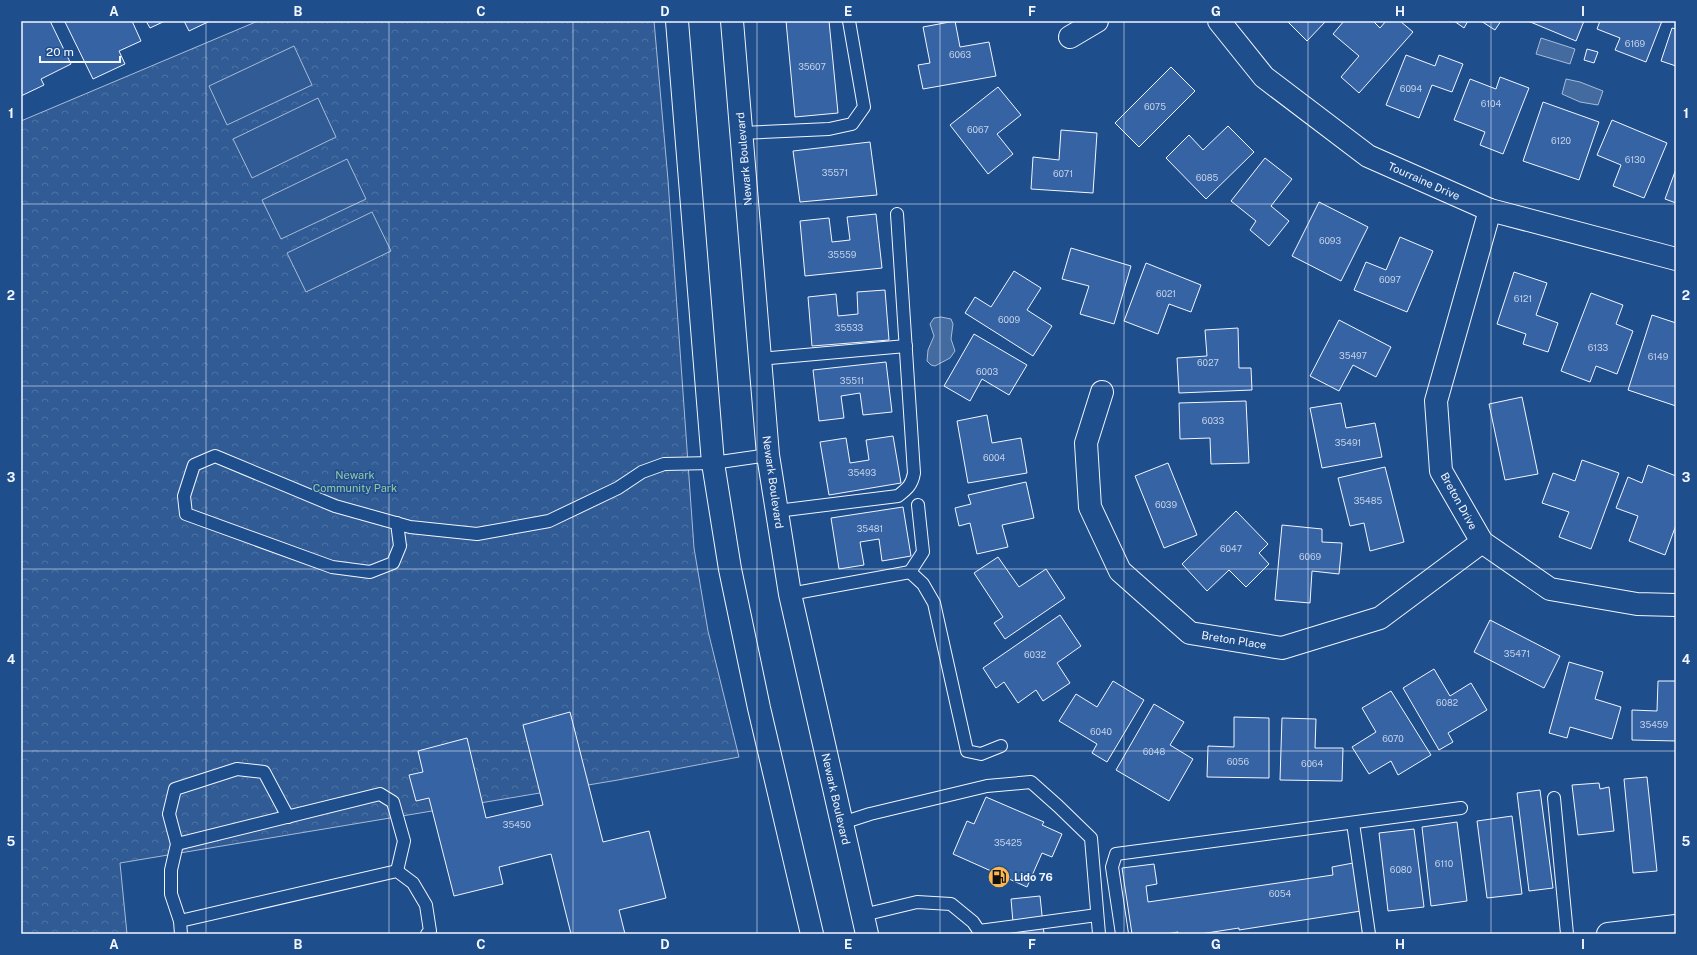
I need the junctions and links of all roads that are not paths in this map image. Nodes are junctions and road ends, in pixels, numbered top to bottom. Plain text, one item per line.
1 (677, 21) edge
2 (732, 21) edge
3 (849, 21) edge
4 (1097, 21) edge
5 (1219, 21) edge
6 (1070, 37) dead end
7 (742, 134) junction
8 (1490, 210) junction
9 (897, 214) dead end
10 (1676, 260) edge
11 (906, 346) junction
12 (760, 359) junction
13 (1102, 392) dead end
14 (768, 455) junction
15 (713, 463) junction
16 (918, 505) dead end
17 (777, 511) junction
18 (397, 523) junction
19 (1482, 542) junction
20 (910, 572) junction
21 (790, 594) junction
22 (1676, 605) edge
23 (1001, 746) dead end
24 (1554, 798) dead end
25 (1461, 808) dead end
26 (288, 816) junction
27 (842, 823) junction
28 (1353, 823) junction
29 (177, 844) junction
30 (397, 871) junction
31 (1097, 915) junction
32 (180, 921) junction
33 (865, 925) edge
34 (1676, 926) edge
35 (980, 933) edge
36 (181, 934) edge
37 (428, 934) edge
38 (812, 934) edge
39 (1098, 934) edge
40 (1122, 934) edge
41 (1370, 934) edge
42 (1567, 934) edge
43 (1608, 934) edge

1 - 15 main road
2 - 7 main road, Newark Boulevard
3 - 7 lane
4 - 6 main road
5 - 8 main road, Tourraine Drive
7 - 12 main road, Newark Boulevard
8 - 10 main road, Tourraine Drive
8 - 19 main road, Breton Drive
9 - 11 lane
11 - 12 lane
11 - 17 lane
12 - 14 main road, Newark Boulevard
13 - 19 main road, Breton Place
14 - 15 lane
14 - 17 main road, Newark Boulevard
15 - 18 lane
15 - 38 main road
16 - 20 lane
17 - 21 main road, Newark Boulevard
18 - 18 lane
19 - 22 main road, Breton Drive
20 - 21 lane
20 - 23 lane
21 - 27 main road, Newark Boulevard
24 - 42 lane
25 - 28 lane
26 - 29 lane
26 - 29 lane
26 - 30 lane
27 - 31 lane
27 - 33 main road, Newark Boulevard
28 - 40 lane
28 - 41 lane
29 - 32 lane
30 - 32 lane
30 - 37 lane
31 - 35 lane
31 - 39 lane
32 - 36 lane
33 - 35 lane
34 - 43 main road

